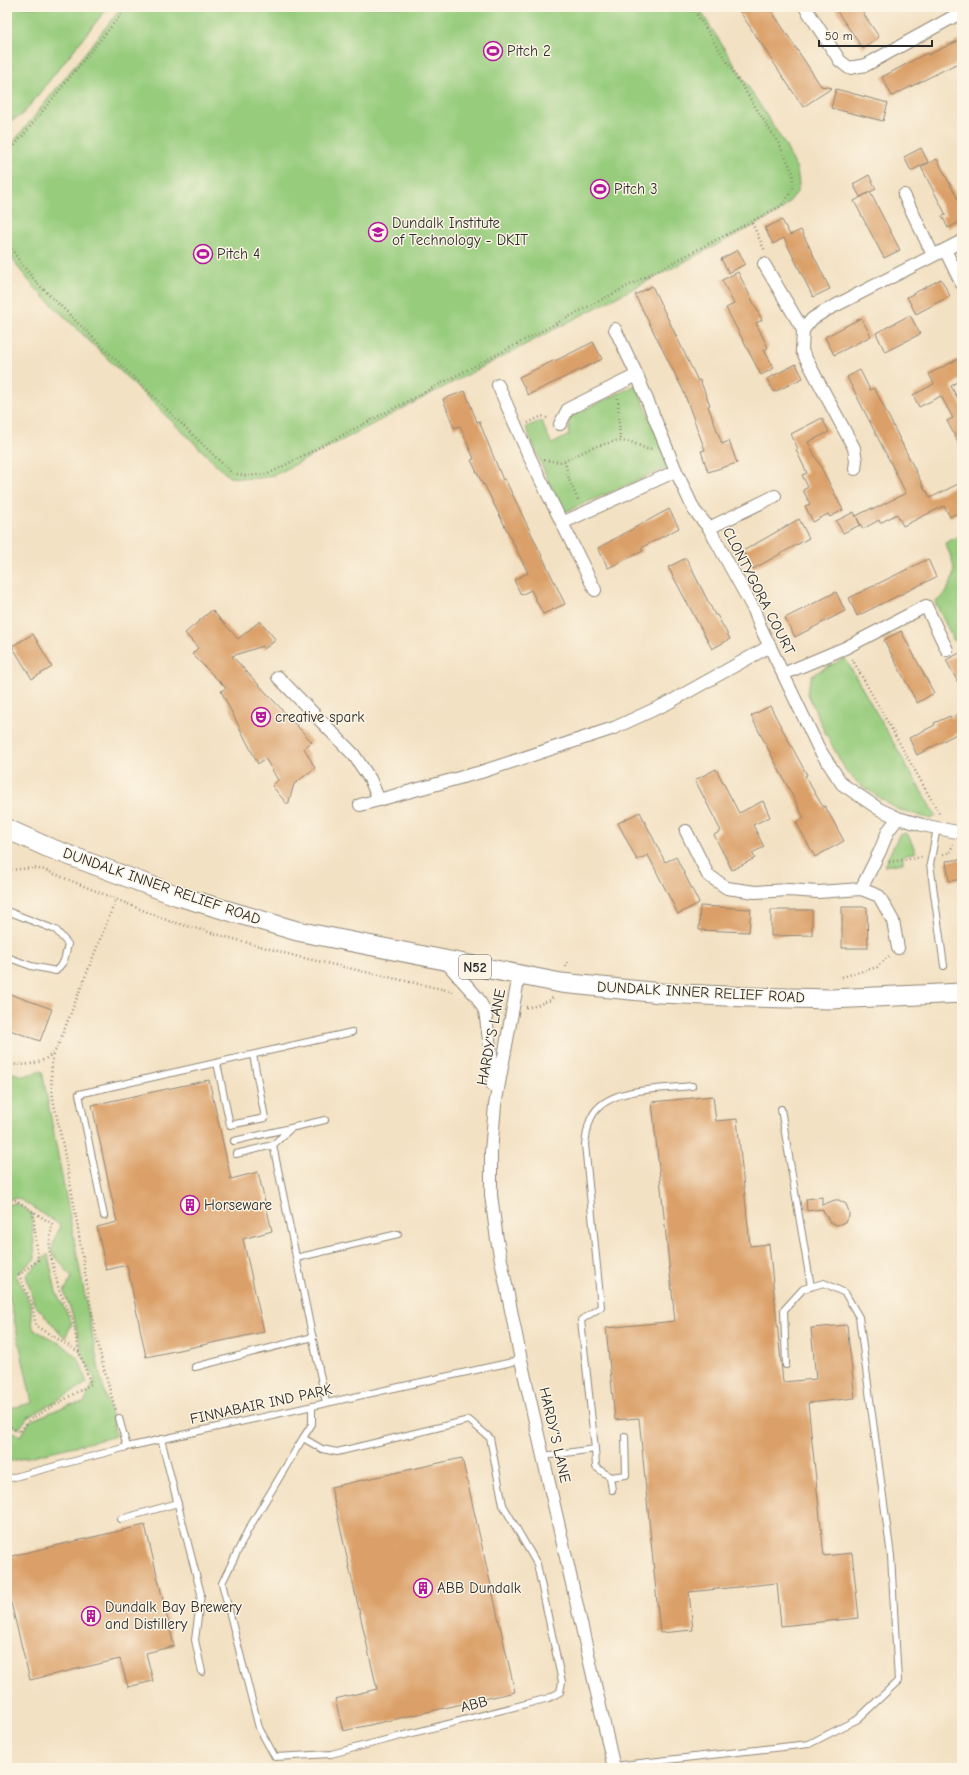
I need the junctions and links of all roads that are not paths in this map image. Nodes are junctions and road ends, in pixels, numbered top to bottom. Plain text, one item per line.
1 (805, 7) edge
2 (962, 12) edge
3 (904, 195) dead end
4 (962, 241) edge
5 (945, 250) junction
6 (933, 255) junction
7 (764, 264) road end
8 (962, 284) edge
9 (615, 329) dead end
10 (803, 330) junction
11 (637, 375) junction
12 (498, 385) dead end
13 (560, 424) road end
14 (855, 469) dead end
15 (676, 471) junction
16 (775, 496) dead end
17 (562, 523) junction
18 (709, 528) junction
19 (595, 590) dead end
20 (770, 646) junction
21 (947, 650) dead end
22 (783, 674) junction
23 (278, 677) dead end
24 (380, 800) junction
25 (360, 805) dead end
26 (898, 818) junction
27 (7, 829) edge
28 (943, 829) junction
29 (686, 831) dead end
30 (962, 831) edge
31 (861, 888) junction
32 (7, 911) edge
33 (898, 948) road end
34 (7, 957) edge
35 (445, 961) junction
36 (944, 966) dead end
37 (519, 975) junction
38 (962, 993) edge
39 (352, 1032) dead end
40 (253, 1055) junction
41 (217, 1063) junction
42 (692, 1086) dead end
43 (494, 1105) junction
44 (781, 1109) dead end
45 (325, 1120) dead end
46 (291, 1128) junction
47 (234, 1141) dead end
48 (273, 1145) junction
49 (236, 1154) dead end
50 (104, 1216) dead end
51 (398, 1234) dead end
52 (296, 1258) junction
53 (811, 1287) junction
54 (313, 1337) junction
55 (521, 1360) junction
56 (786, 1365) dead end
57 (195, 1367) dead end
58 (326, 1403) junction
59 (312, 1406) junction
60 (119, 1418) road end
61 (625, 1436) dead end
62 (304, 1438) junction
63 (161, 1439) junction
64 (128, 1447) junction
65 (595, 1449) junction
66 (543, 1456) junction
67 (610, 1477) junction
68 (7, 1479) edge
69 (612, 1490) dead end
70 (178, 1503) junction
71 (121, 1519) dead end
72 (202, 1672) dead end
73 (614, 1767) edge

1 - 2 street
3 - 6 street
4 - 5 street
5 - 6 street
5 - 8 street
6 - 10 street
7 - 10 street
9 - 11 street, CLONTYGORA COURT
10 - 14 street
11 - 13 street
11 - 15 street, CLONTYGORA COURT
12 - 17 street
15 - 17 street
15 - 18 street, CLONTYGORA COURT
16 - 18 street, CLONTYGORA COURT
17 - 19 street
18 - 20 street, CLONTYGORA COURT
20 - 22 street, CLONTYGORA COURT
20 - 24 street
21 - 22 street, CLONTYGORA COURT
22 - 26 street
23 - 24 street
24 - 25 street
26 - 28 street
26 - 31 street
27 - 35 main road, DUNDALK INNER RELIEF ROAD / N52
28 - 30 street
28 - 36 lane
29 - 31 street
31 - 33 street
32 - 34 lane
35 - 37 main road, DUNDALK INNER RELIEF ROAD / N52
35 - 43 street, HARDY'S LANE
37 - 38 main road, DUNDALK INNER RELIEF ROAD / N52
37 - 43 street, HARDY'S LANE
39 - 40 lane
40 - 41 lane
40 - 41 lane
41 - 50 lane
42 - 65 lane
43 - 55 street, HARDY'S LANE
44 - 53 lane
45 - 46 lane
46 - 47 lane
46 - 48 lane
48 - 49 lane
48 - 52 lane
51 - 52 lane
52 - 54 lane
53 - 56 lane
53 - 73 lane
54 - 57 lane
54 - 58 lane
55 - 58 lane, FINNABAIR IND PARK
55 - 66 street, HARDY'S LANE
58 - 59 lane, FINNABAIR IND PARK
59 - 62 lane, ABB
59 - 63 lane, FINNABAIR IND PARK
60 - 64 lane
61 - 67 lane
62 - 62 lane, ABB
63 - 64 lane, FINNABAIR IND PARK
63 - 70 lane
64 - 68 lane, FINNABAIR IND PARK
65 - 66 lane
65 - 67 lane
66 - 73 street, HARDY'S LANE
67 - 69 lane
70 - 71 lane
70 - 72 lane

